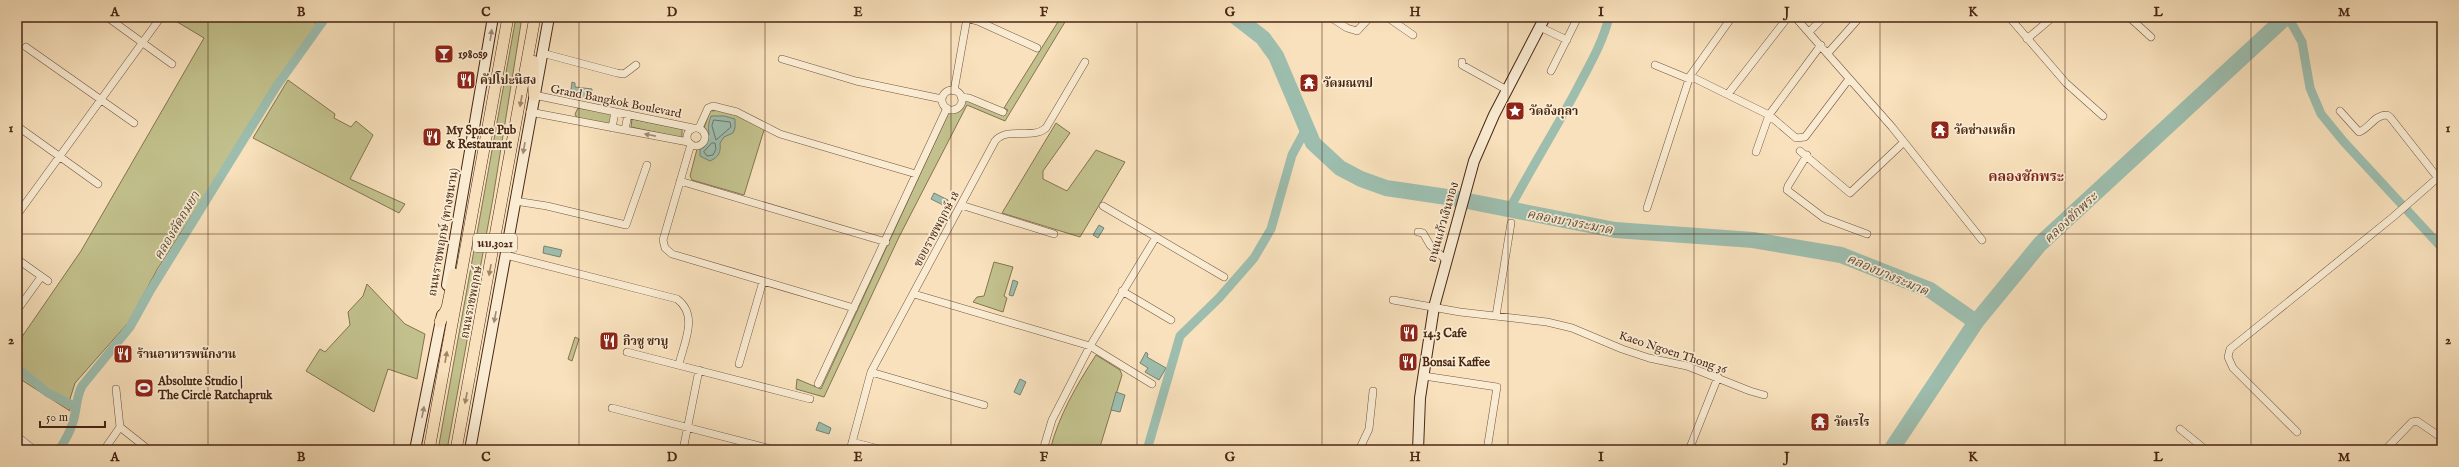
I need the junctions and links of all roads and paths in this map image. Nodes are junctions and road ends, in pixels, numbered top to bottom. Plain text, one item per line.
1 (21, 17) edge
2 (107, 17) edge
3 (161, 17) edge
4 (494, 17) edge
5 (508, 17) edge
6 (535, 17) edge
7 (549, 17) edge
8 (965, 17) edge
9 (1330, 17) edge
10 (1370, 17) edge
11 (1387, 17) edge
12 (1545, 17) edge
13 (1578, 17) edge
14 (1732, 17) edge
15 (1788, 17) edge
16 (1795, 17) edge
17 (1824, 17) edge
18 (1860, 17) edge
19 (2009, 17) edge
20 (2053, 17) edge
21 (2129, 17) edge
22 (17, 23) edge
23 (1540, 27) junction
24 (1809, 32) junction
25 (533, 35) junction
26 (1413, 35) dead end
27 (2151, 37) dead end
28 (2027, 39) junction
29 (1567, 40) junction
30 (143, 42) junction
31 (1821, 45) junction
32 (26, 47) dead end
33 (1037, 48) dead end
34 (542, 53) junction
35 (1828, 53) junction
36 (782, 59) dead end
37 (1085, 62) dead end
38 (1462, 62) dead end
39 (172, 64) dead end
40 (636, 65) dead end
41 (1655, 65) dead end
42 (1552, 71) dead end
43 (1689, 78) junction
44 (1849, 79) junction
45 (954, 90) junction
46 (1507, 90) junction
47 (1728, 94) junction
48 (534, 96) junction
49 (961, 97) junction
50 (942, 99) junction
51 (100, 100) junction
52 (947, 108) junction
53 (2340, 111) dead end
54 (530, 112) junction
55 (615, 112) junction
56 (1003, 112) dead end
57 (628, 114) junction
58 (1769, 116) junction
59 (2103, 116) dead end
60 (134, 123) dead end
61 (17, 126) edge
62 (612, 128) junction
63 (696, 128) junction
64 (625, 130) junction
65 (487, 132) junction
66 (1904, 142) junction
67 (690, 143) junction
68 (1800, 151) dead end
69 (1756, 152) dead end
70 (1807, 155) junction
71 (60, 156) junction
72 (647, 165) dead end
73 (916, 174) junction
74 (2440, 176) edge
75 (680, 181) junction
76 (98, 184) dead end
77 (515, 201) junction
78 (961, 205) junction
79 (1103, 206) dead end
80 (1647, 208) dead end
81 (17, 215) edge
82 (1511, 223) dead end
83 (1418, 232) dead end
84 (1054, 234) dead end
85 (1868, 234) dead end
86 (1156, 237) junction
87 (1982, 240) dead end
88 (886, 242) junction
89 (506, 255) junction
90 (17, 259) edge
91 (1446, 260) junction
92 (41, 277) junction
93 (1224, 278) dead end
94 (763, 280) junction
95 (48, 282) dead end
96 (1122, 291) junction
97 (914, 294) junction
98 (1393, 300) dead end
99 (1434, 307) junction
100 (854, 308) junction
101 (18, 309) edge
102 (1496, 316) junction
103 (1171, 320) dead end
104 (440, 322) junction
105 (1090, 346) junction
106 (627, 352) dead end
107 (679, 364) junction
108 (739, 364) dead end
109 (699, 370) junction
110 (871, 372) junction
111 (1424, 376) junction
112 (1718, 377) junction
113 (818, 384) dead end
114 (1152, 384) dead end
115 (116, 389) dead end
116 (1373, 392) dead end
117 (1764, 395) dead end
118 (810, 399) dead end
119 (984, 405) dead end
120 (612, 408) dead end
121 (120, 427) junction
122 (687, 427) junction
123 (2180, 429) dead end
124 (2297, 432) dead end
125 (17, 436) edge
126 (2442, 438) edge
127 (852, 442) junction
128 (33, 449) dead end
129 (104, 450) edge
130 (149, 450) edge
131 (415, 450) edge
132 (429, 450) edge
133 (456, 450) edge
134 (470, 450) edge
135 (683, 450) edge
136 (775, 450) edge
137 (850, 450) edge
138 (883, 450) edge
139 (1043, 450) edge
140 (1359, 450) edge
141 (1418, 450) edge
142 (1487, 450) edge
143 (1689, 450) edge
144 (2206, 450) edge
145 (2385, 450) edge

1 - 22 street
2 - 30 street
3 - 30 street
104 -> 4 main road, ถนนราชพฤกษ์ (ทางขนาน) / นบ.3021
5 - 65 main road, ถนนราชพฤกษ์ / นบ.3021
6 - 25 main road, ถนนราชพฤกษ์ / นบ.3021
7 - 34 main road, นบ.3021
8 - 33 street
8 - 45 street
9 - 10 street
11 - 26 street
12 - 23 main road, ถนนแก้วเงินทอง
13 - 29 street
14 - 43 street
15 - 47 street
16 - 24 street
17 - 24 street
18 - 35 street
19 - 28 street
20 - 28 street
21 - 27 street
23 - 29 street
23 - 46 main road, ถนนแก้วเงินทอง
24 - 31 street
25 - 48 main road
25 -> 133 main road, ถนนราชพฤกษ์ / นบ.3021
28 - 59 street
29 - 42 street
30 - 39 street
30 - 51 street
31 - 35 street
31 - 58 street
32 - 51 street
34 - 40 street
34 - 48 main road, นบ.3021
35 - 44 street
36 - 50 street
37 - 78 street, ซอยราชพฤกษ์ 18
38 - 46 street
41 - 43 street
43 - 47 street
43 - 80 street
44 - 58 street
44 - 66 street
45 - 49 street
45 - 50 street
46 - 91 main road, ถนนแก้วเงินทอง
47 - 58 street
48 - 54 main road, นบ.3021
48 - 55 street, Grand Bangkok Boulevard
49 - 52 street
49 - 56 street
50 - 52 street
51 - 60 street
51 - 71 street
52 - 73 street
53 - 74 street
54 - 62 street
54 -> 77 main road, นบ.3021
55 - 57 street, Grand Bangkok Boulevard
55 - 62 street
57 - 63 street, Grand Bangkok Boulevard
57 - 64 street
58 - 69 street
61 - 71 street
62 - 64 street
63 - 67 street, Grand Bangkok Boulevard
63 - 67 street
63 - 73 street
67 -> 64 street
65 - 104 main road
132 -> 65 main road, ถนนราชพฤกษ์ / นบ.3021
66 - 70 street
66 - 87 street
67 - 75 street
68 - 70 street
70 - 85 street
71 - 76 street
71 - 81 street
72 - 77 street
73 - 88 street
74 - 124 street
75 - 88 street
75 - 94 street
77 - 89 main road, นบ.3021
78 - 84 street
78 - 97 street, ซอยราชพฤกษ์ 18
79 - 86 street
82 - 102 street
83 - 91 street
86 - 93 street
86 - 96 street
88 - 100 street
89 - 107 street
89 -> 134 main road, นบ.3021
90 - 92 street
91 - 99 main road, ถนนแก้วเงินทอง
92 - 95 street
92 - 101 street
94 - 100 street
94 - 108 street
96 - 103 street
96 - 105 street
97 - 105 street
97 - 110 street, ซอยราชพฤกษ์ 18
98 - 99 street, Kaeo Ngoen Thong 36
99 - 102 street, Kaeo Ngoen Thong 36
99 - 111 main road, ถนนแก้วเงินทอง
100 - 113 street
102 - 112 street, Kaeo Ngoen Thong 36
131 -> 104 main road, ถนนราชพฤกษ์ (ทางขนาน) / นบ.3021
105 - 114 street
105 - 139 street
106 - 107 street
107 - 109 street
109 - 118 street
109 - 122 street
110 - 119 street
110 - 127 street, ซอยราชพฤกษ์ 18
111 - 141 main road, ถนนแก้วเงินทอง
111 - 142 street
112 - 117 street, Kaeo Ngoen Thong 36
112 - 143 street
115 - 121 street
116 - 140 street
120 - 122 street
121 - 129 street
121 - 130 street
122 - 135 street
122 - 136 street
123 - 144 street
125 - 128 street
126 - 145 street
127 - 137 street, ซอยราชพฤกษ์ 18
127 - 138 street

